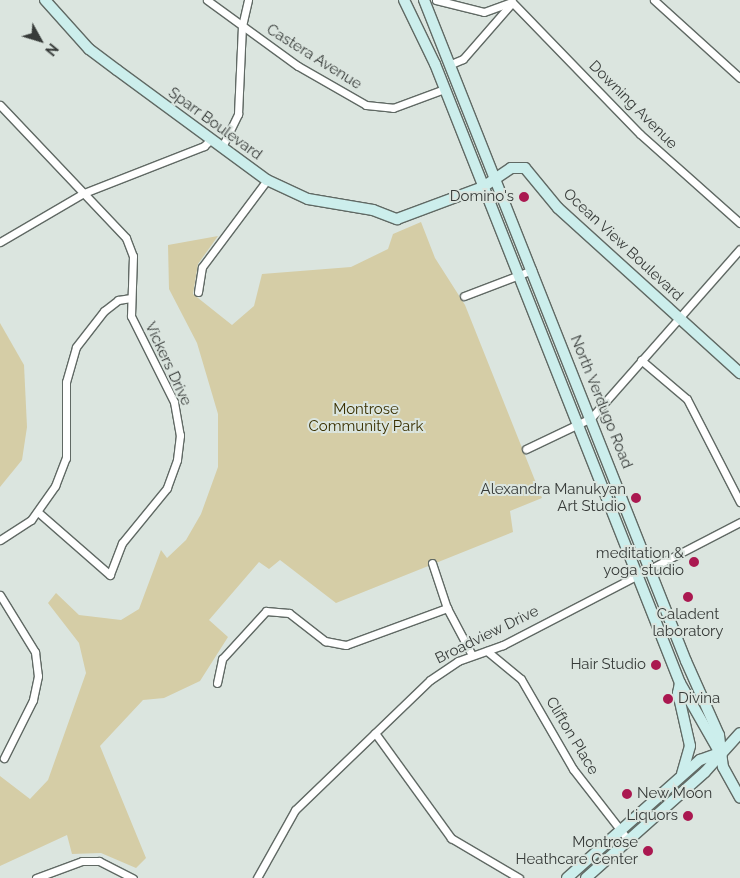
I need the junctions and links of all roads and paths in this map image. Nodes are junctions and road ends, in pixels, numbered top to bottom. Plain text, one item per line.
1 (45, 0) edge
2 (207, 0) edge
3 (248, 0) edge
4 (404, 0) edge
5 (424, 0) edge
6 (436, 0) edge
7 (654, 0) edge
8 (513, 1) edge
9 (242, 26) junction
10 (451, 64) junction
11 (740, 78) edge
12 (444, 89) junction
13 (0, 105) edge
14 (211, 139) junction
15 (222, 147) junction
16 (495, 177) junction
17 (267, 180) junction
18 (483, 187) junction
19 (84, 193) junction
20 (396, 219) joint
21 (740, 222) edge
22 (0, 242) edge
23 (740, 249) edge
24 (532, 270) junction
25 (518, 275) junction
26 (198, 292) dead end
27 (464, 296) dead end
28 (131, 298) junction
29 (678, 317) junction
30 (641, 360) junction
31 (740, 373) edge
32 (590, 418) junction
33 (578, 427) junction
34 (526, 449) dead end
35 (740, 502) edge
36 (38, 512) junction
37 (740, 522) edge
38 (0, 540) edge
39 (432, 563) dead end
40 (650, 570) junction
41 (636, 577) junction
42 (0, 595) edge
43 (447, 608) junction
44 (487, 651) junction
45 (472, 655) junction
46 (692, 677) junction
47 (216, 683) dead end
48 (680, 683) junction
49 (375, 733) junction
50 (740, 733) edge
51 (720, 753) junction
52 (4, 758) dead end
53 (679, 778) junction
54 (740, 798) edge
55 (620, 830) junction
56 (629, 841) junction
57 (259, 877) edge
58 (36, 878) edge
59 (133, 878) edge
60 (519, 878) edge
61 (568, 878) edge
62 (586, 878) edge

1 - 14 main road, Sparr Boulevard
2 - 9 street, Castera Avenue
3 - 9 street
4 - 12 main road, North Verdugo Road
5 - 10 main road, North Verdugo Road
6 - 8 street
7 - 11 street
8 - 10 street
8 - 21 street, Downing Avenue
9 - 12 street, Castera Avenue
9 - 15 street
10 - 16 main road, North Verdugo Road
12 - 18 main road, North Verdugo Road
13 - 19 street, Vickers Drive
14 - 15 main road, Sparr Boulevard
14 - 19 street
15 - 17 main road, Sparr Boulevard
16 - 18 main road, Ocean View Boulevard
16 - 24 main road, North Verdugo Road
16 - 29 main road, Ocean View Boulevard
17 - 20 main road, Sparr Boulevard
17 - 26 street
18 - 20 main road, Ocean View Boulevard
18 - 25 main road, North Verdugo Road
19 - 22 street
19 - 28 street, Vickers Drive
23 - 29 street
24 - 25 street
24 - 32 main road, North Verdugo Road
25 - 27 street
25 - 33 main road, North Verdugo Road
28 - 36 street
28 - 36 street, Vickers Drive
29 - 30 street
29 - 31 main road, Ocean View Boulevard
30 - 32 street
30 - 35 street
32 - 33 street
32 - 40 main road, North Verdugo Road
33 - 34 street
33 - 41 main road, North Verdugo Road
36 - 38 street
37 - 40 street, Broadview Drive
39 - 43 street
40 - 41 street, Broadview Drive
40 - 46 main road, North Verdugo Road
41 - 44 street, Broadview Drive
41 - 48 main road, North Verdugo Road
42 - 52 street
43 - 45 street
43 - 47 street
44 - 45 street, Broadview Drive
44 - 55 street, Clifton Place
45 - 49 street, Broadview Drive
46 - 48 main road
46 - 51 main road, North Verdugo Road
48 - 51 main road, North Verdugo Road
48 - 53 main road
49 - 57 street, Broadview Drive
49 - 60 street
50 - 51 main road
51 - 53 main road
51 - 54 main road
51 - 56 main road
53 - 55 main road
55 - 56 street, Clifton Place
55 - 61 main road
56 - 62 main road
58 - 59 street

